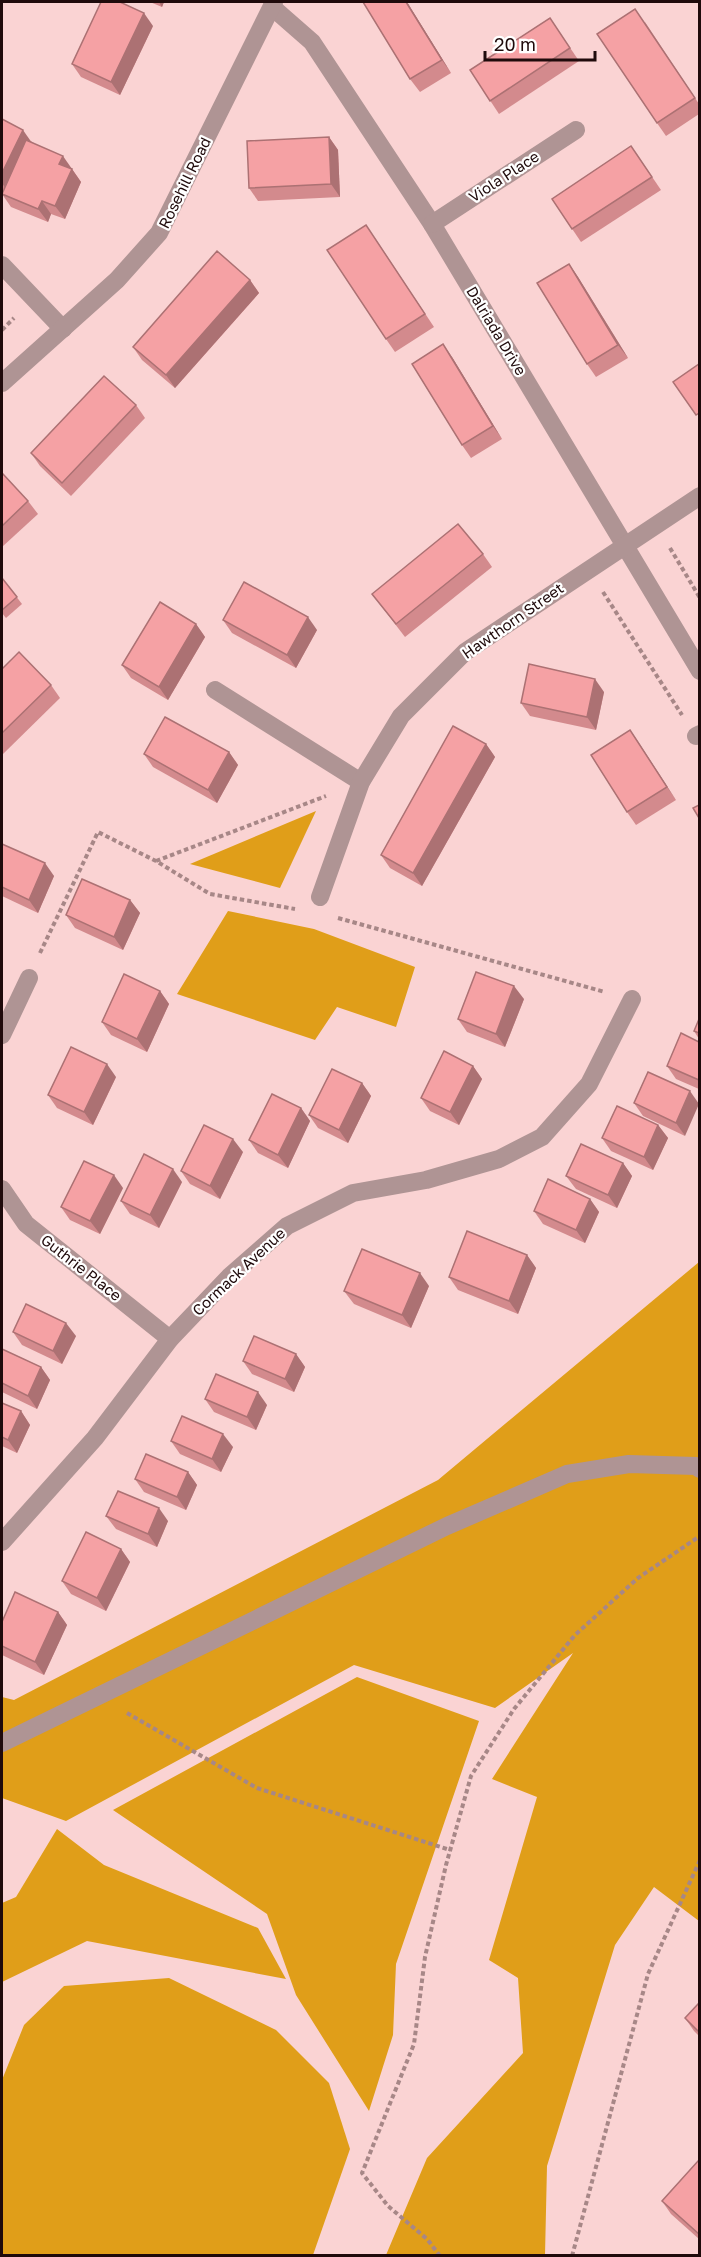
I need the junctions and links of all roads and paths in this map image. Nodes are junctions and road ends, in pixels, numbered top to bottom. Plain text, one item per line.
1 (273, 4) edge
2 (576, 130) dead end
3 (432, 224) junction
4 (2, 265) edge
5 (63, 329) junction
6 (2, 383) edge
7 (699, 496) edge
8 (656, 524) junction
9 (624, 544) junction
10 (588, 569) junction
11 (699, 598) edge
12 (699, 671) edge
13 (215, 690) dead end
14 (698, 735) edge
15 (361, 782) junction
16 (156, 861) junction
17 (320, 897) dead end
18 (304, 910) dead end
19 (327, 915) dead end
20 (29, 978) joint
21 (632, 999) joint
22 (2, 1035) edge
23 (2, 1189) edge
24 (170, 1339) junction
25 (699, 1469) edge
26 (699, 1536) edge
27 (2, 1542) edge
28 (98, 1696) junction
29 (2, 1743) edge
30 (450, 1850) junction
31 (699, 1860) edge
32 (440, 2256) edge
33 (572, 2256) edge

1 - 3 street, Dalriada Drive
1 - 5 street, Rosehill Road
2 - 3 street, Viola Place
3 - 9 street, Dalriada Drive
4 - 5 street
5 - 6 street, Rosehill Road
7 - 8 street, Hawthorn Street
8 - 9 street, Hawthorn Street
8 - 11 path
9 - 10 street, Hawthorn Street
9 - 12 street, Dalriada Drive
10 - 14 path
10 - 15 street, Hawthorn Street
13 - 15 street
15 - 16 path
15 - 17 street, Hawthorn Street
16 - 18 path
16 - 20 path
19 - 21 path
20 - 22 street
21 - 24 street, Cormack Avenue
23 - 24 street, Guthrie Place
24 - 27 street, Cormack Avenue
25 - 28 street
26 - 30 path
28 - 29 street
28 - 30 path
30 - 32 path
31 - 33 path

